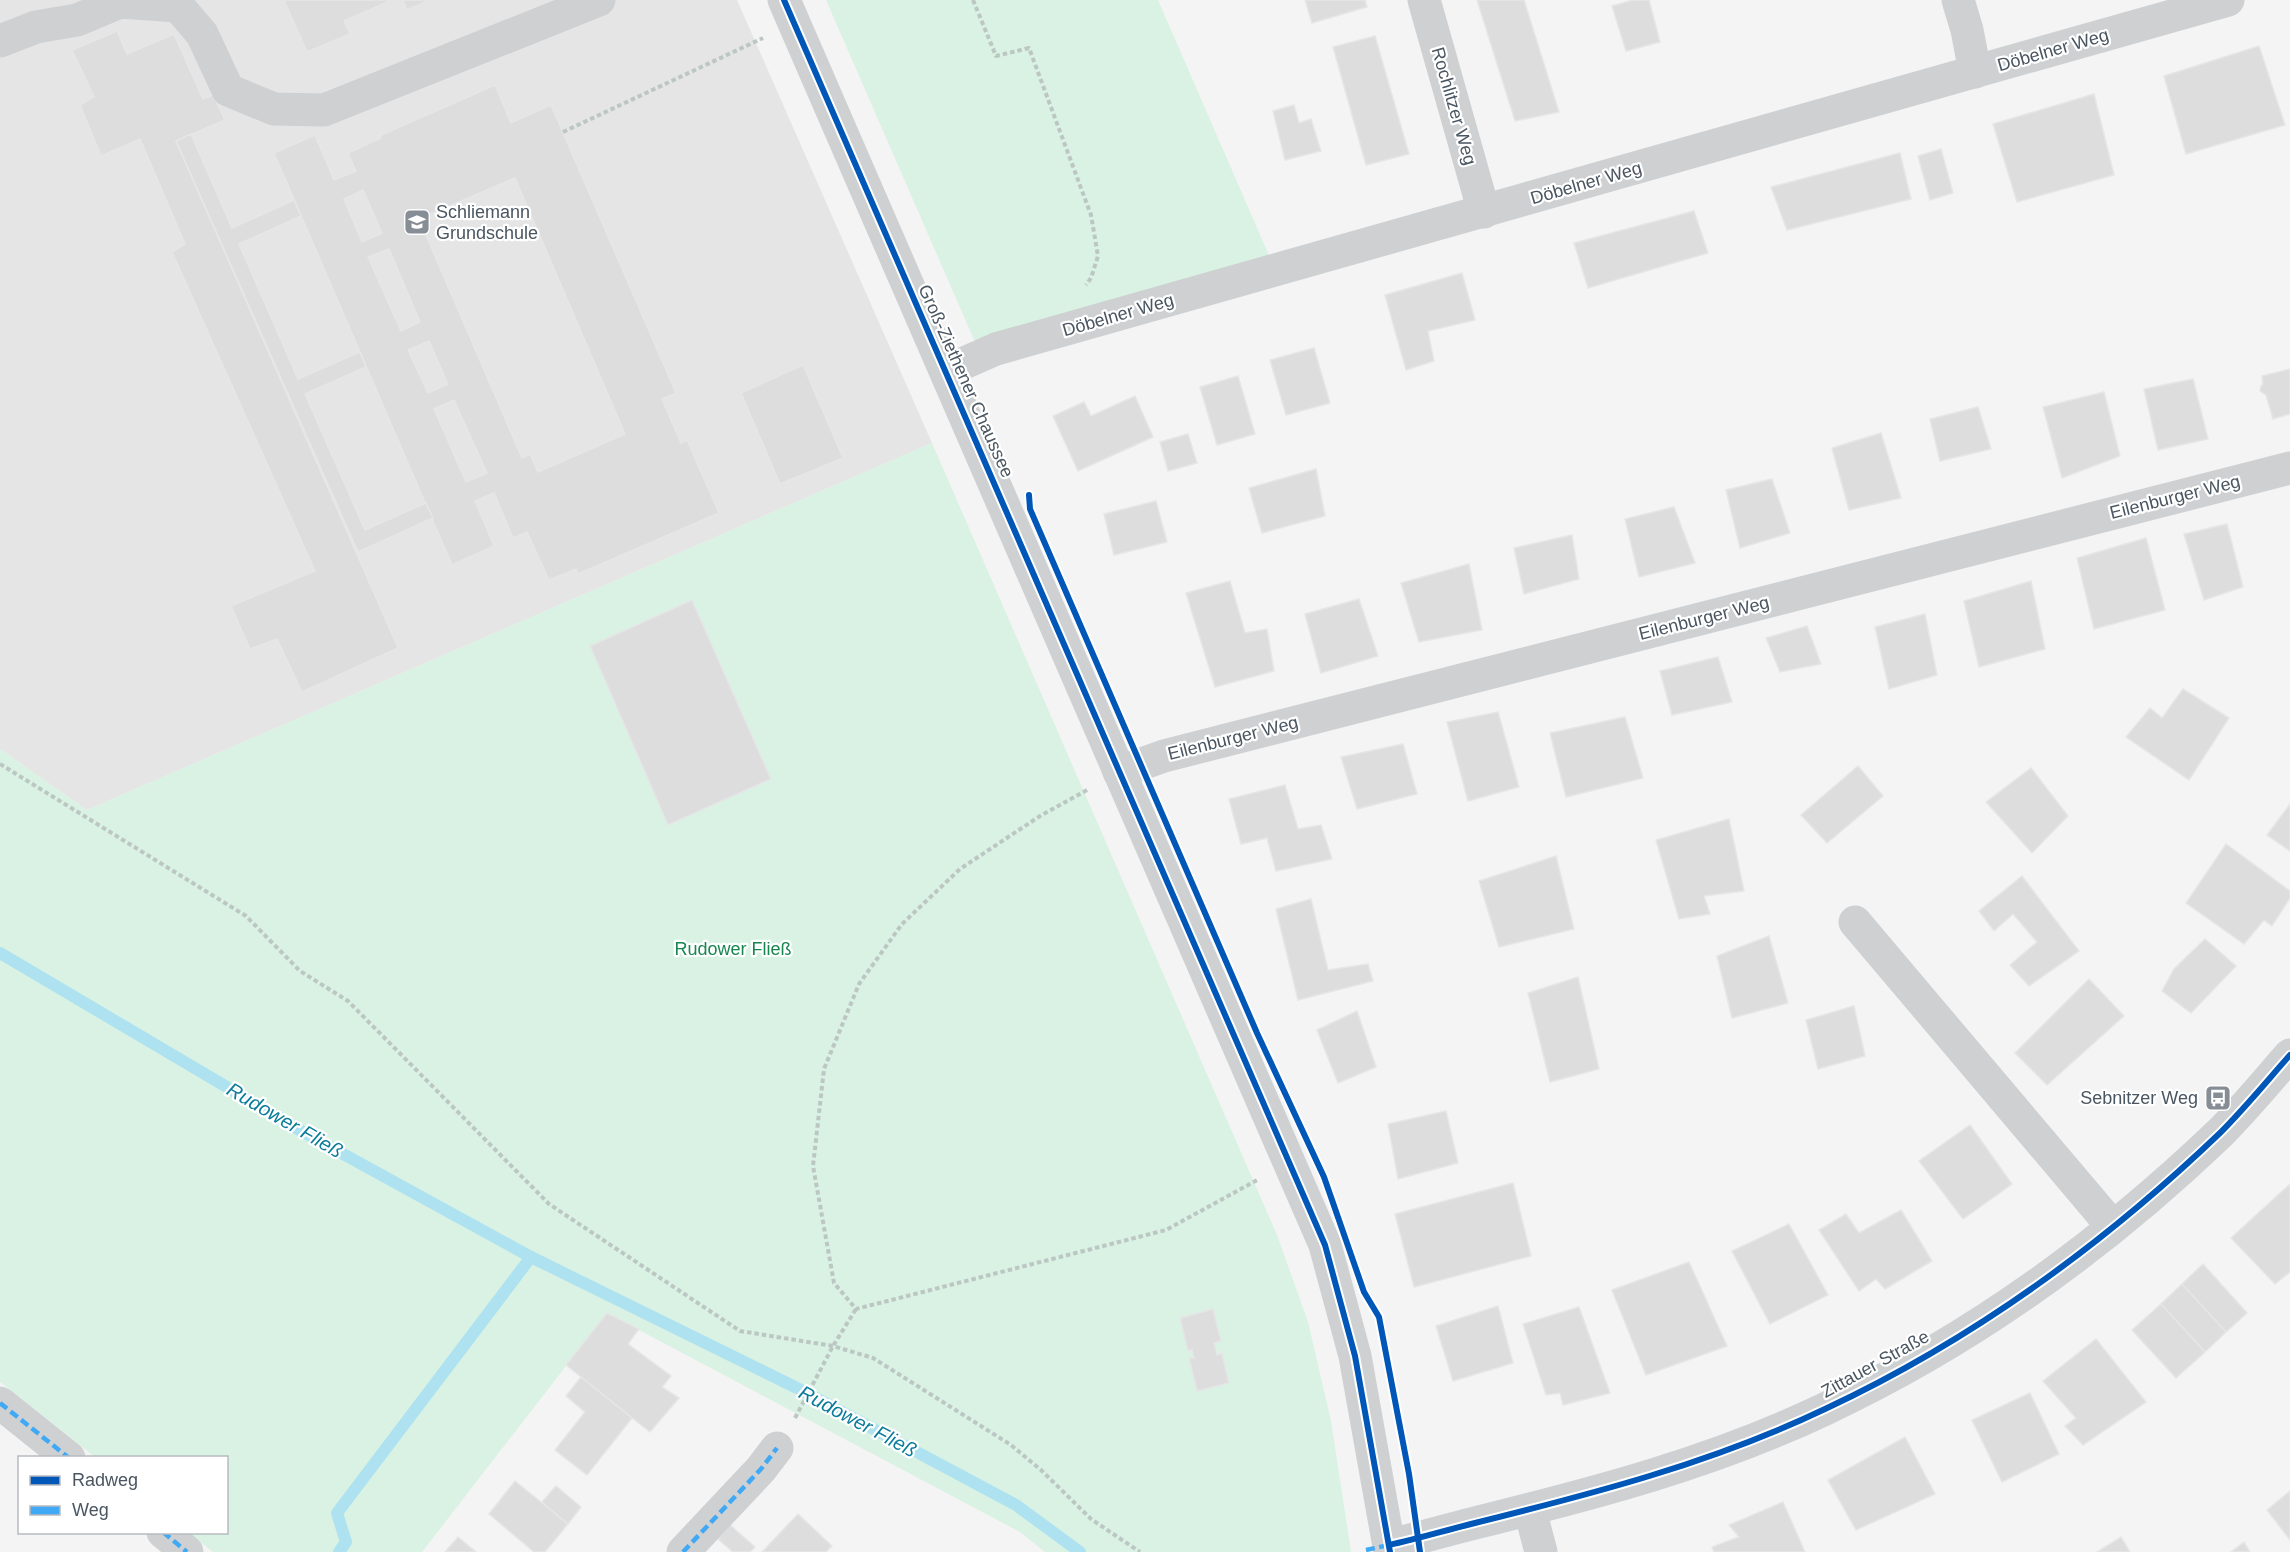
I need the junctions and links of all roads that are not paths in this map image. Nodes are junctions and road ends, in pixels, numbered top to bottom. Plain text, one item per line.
1 (599, 0) edge
2 (784, 0) edge
3 (1424, 0) edge
4 (1958, 0) edge
5 (2228, 0) edge
6 (0, 41) edge
7 (1975, 72) junction
8 (1484, 212) junction
9 (946, 371) junction
10 (2290, 468) edge
11 (1119, 772) junction
12 (1855, 922) dead end
13 (2290, 1055) edge
14 (2113, 1227) junction
15 (0, 1403) edge
16 (777, 1448) dead end
17 (66, 1456) edge
18 (1530, 1510) junction
19 (164, 1534) edge
20 (1390, 1549) edge
21 (187, 1552) edge
22 (683, 1552) edge
23 (1541, 1552) edge

1 - 6 street
2 - 9 street, Groß-Ziethener Chaussee
3 - 8 street, Rochlitzer Weg
4 - 7 street
5 - 7 street, Döbelner Weg
7 - 8 street, Döbelner Weg
8 - 9 street, Döbelner Weg
9 - 11 street, Groß-Ziethener Chaussee
10 - 11 street, Eilenburger Weg
11 - 20 street, Groß-Ziethener Chaussee
12 - 14 street
13 - 14 street, Zittauer Straße
14 - 18 street, Zittauer Straße
15 - 17 street
16 - 22 street
18 - 20 street, Zittauer Straße
18 - 23 street
19 - 21 street

